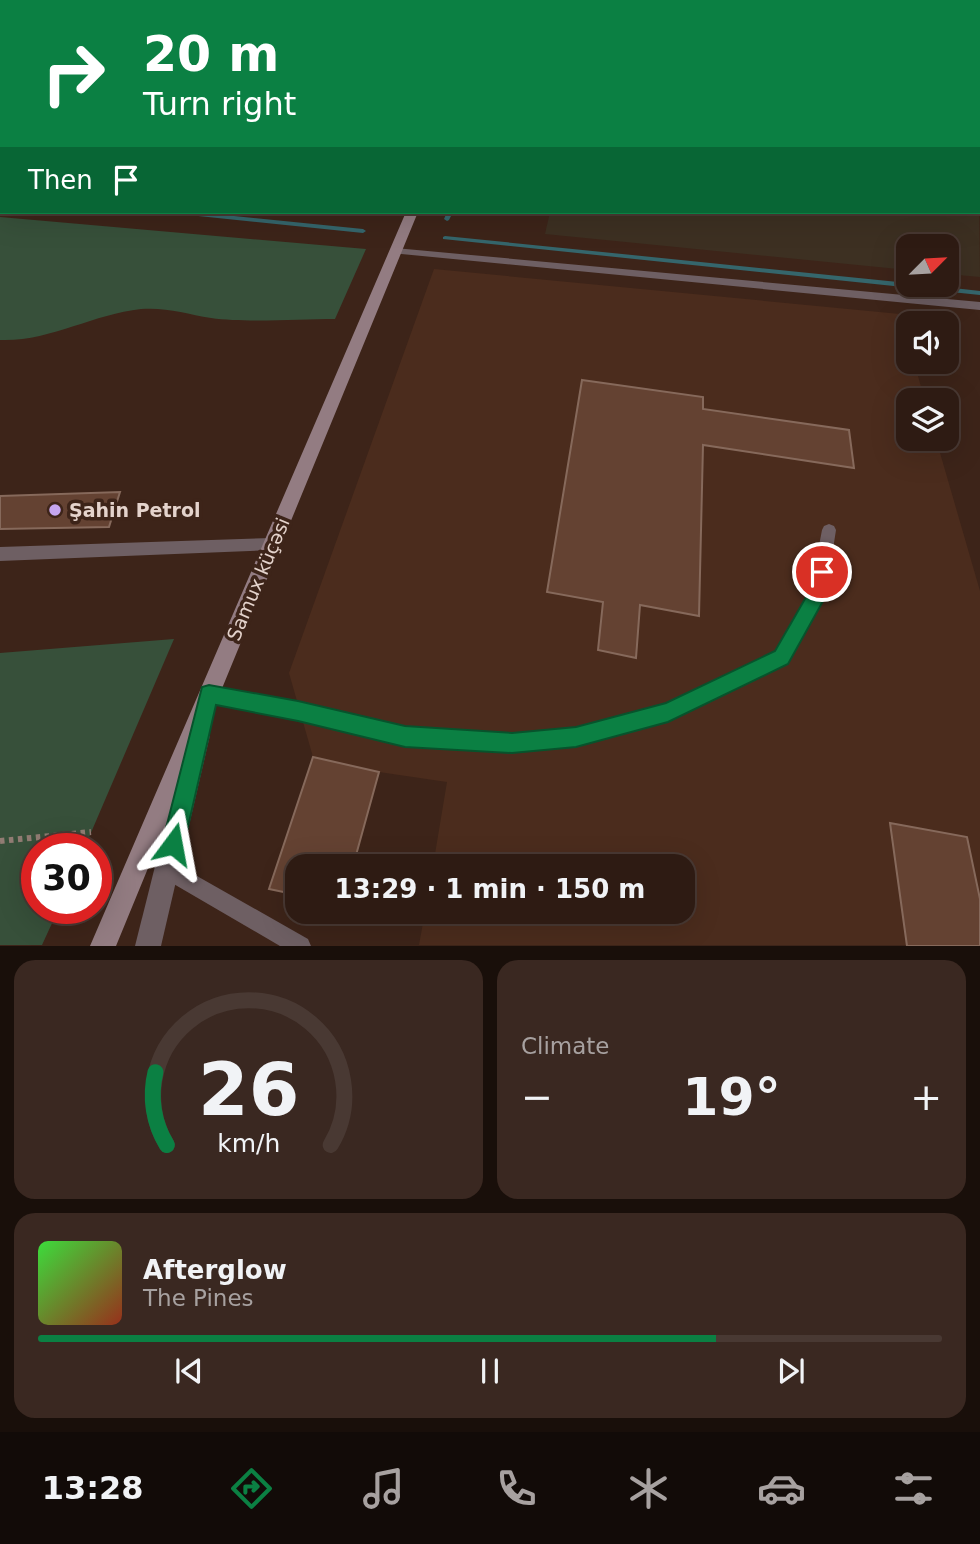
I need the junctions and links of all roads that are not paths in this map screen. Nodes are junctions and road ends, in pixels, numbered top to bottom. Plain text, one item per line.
1 (411, 214) edge
2 (395, 251) junction
3 (980, 306) edge
4 (829, 530) dead end
5 (272, 544) junction
6 (0, 554) edge
7 (209, 694) junction
8 (167, 869) junction
9 (103, 946) edge
10 (148, 946) edge
11 (302, 946) edge

1 - 2 main road, Samux küçəsi
2 - 3 lane
2 - 5 main road, Samux küçəsi
4 - 7 lane
5 - 6 lane
5 - 7 main road, Samux küçəsi
7 - 8 street
7 - 9 main road, Samux küçəsi
8 - 10 street
8 - 11 lane

